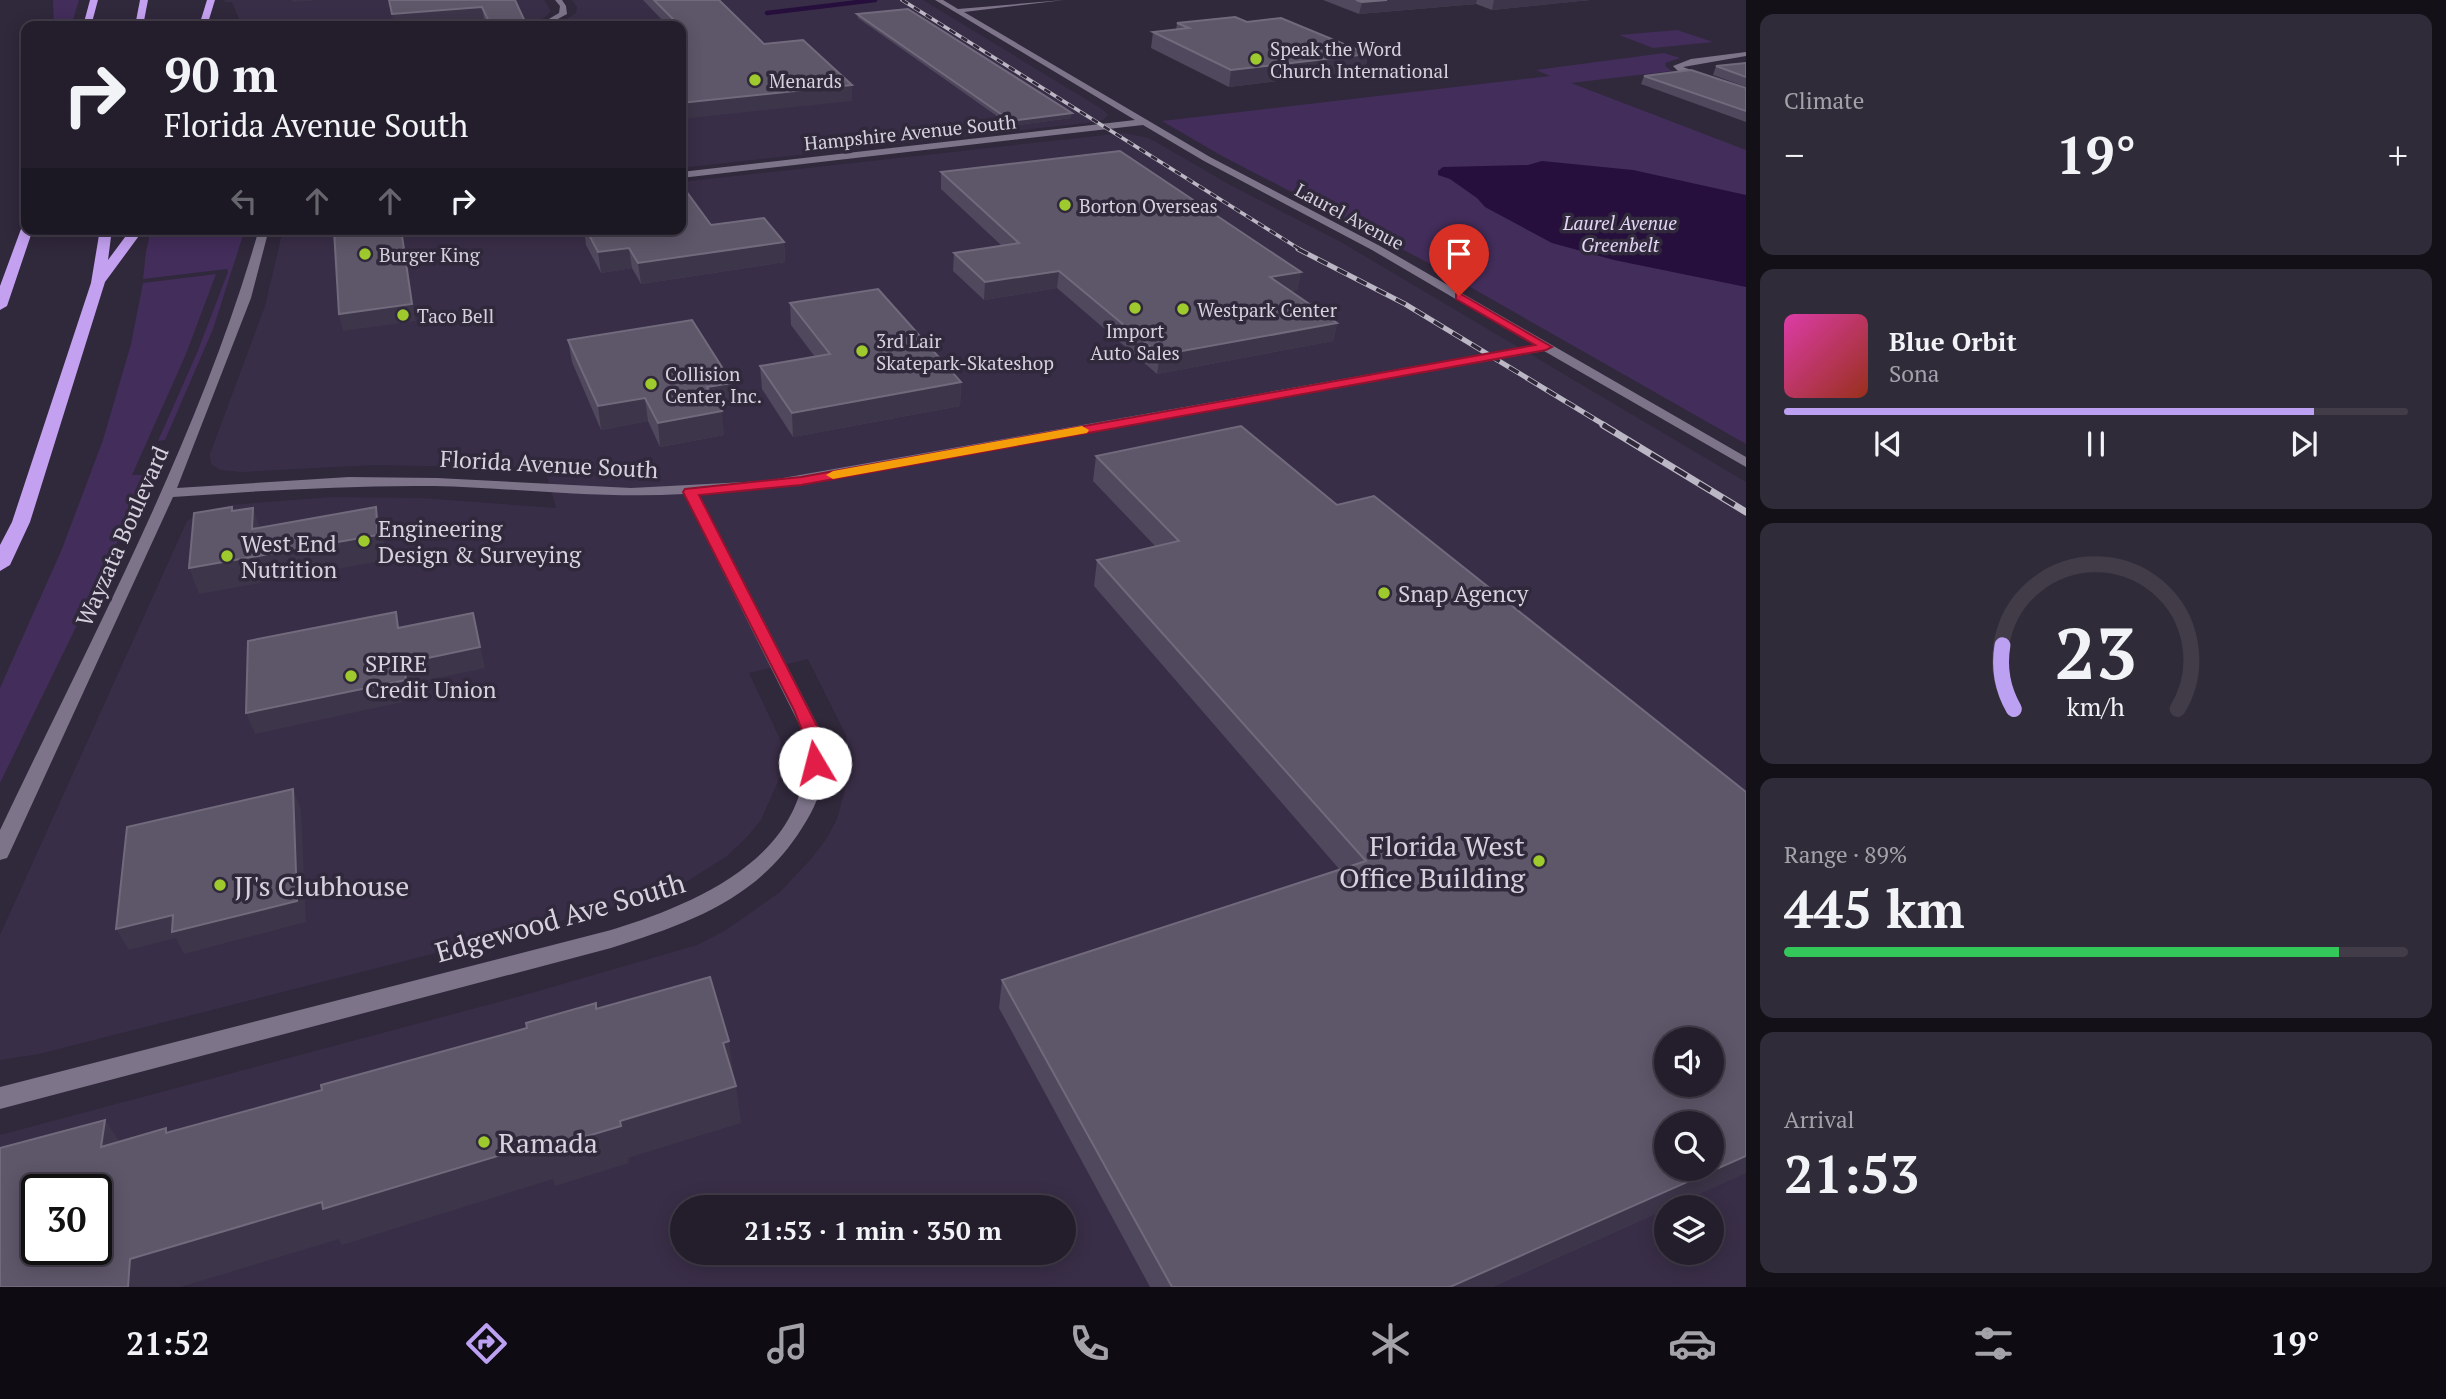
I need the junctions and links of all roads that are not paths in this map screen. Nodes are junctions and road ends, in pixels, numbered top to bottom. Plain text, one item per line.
1 (94, 0) edge
2 (144, 0) edge
3 (211, 0) edge
4 (558, 0) edge
5 (938, 0) edge
6 (1061, 0) edge
7 (957, 11) junction
8 (88, 21) edge
9 (140, 21) edge
10 (205, 21) edge
11 (550, 21) edge
12 (1746, 54) edge
13 (1746, 93) edge
14 (1143, 122) junction
15 (686, 174) edge
16 (25, 235) edge
17 (105, 235) edge
18 (133, 235) edge
19 (262, 235) edge
20 (98, 282) junction
21 (0, 306) edge
22 (1546, 347) junction
23 (1746, 463) edge
24 (690, 492) junction
25 (167, 494) junction
26 (0, 565) edge
27 (0, 852) edge
28 (0, 1098) edge

1 - 8 highway
2 - 9 highway
3 - 10 highway
4 - 11 street
5 - 7 street, Laurel Avenue
6 - 7 street
7 - 14 street, Laurel Avenue
12 - 13 street
14 - 15 street, Hampshire Avenue South
14 - 22 street, Laurel Avenue
16 - 21 highway
17 - 20 highway
18 - 20 highway
19 - 25 street, Wayzata Boulevard
20 - 26 highway
22 - 23 street, Laurel Avenue
22 - 24 street, Florida Avenue South
24 - 25 street, Florida Avenue South
24 - 28 street, Edgewood Ave South
25 - 27 street, Wayzata Boulevard

